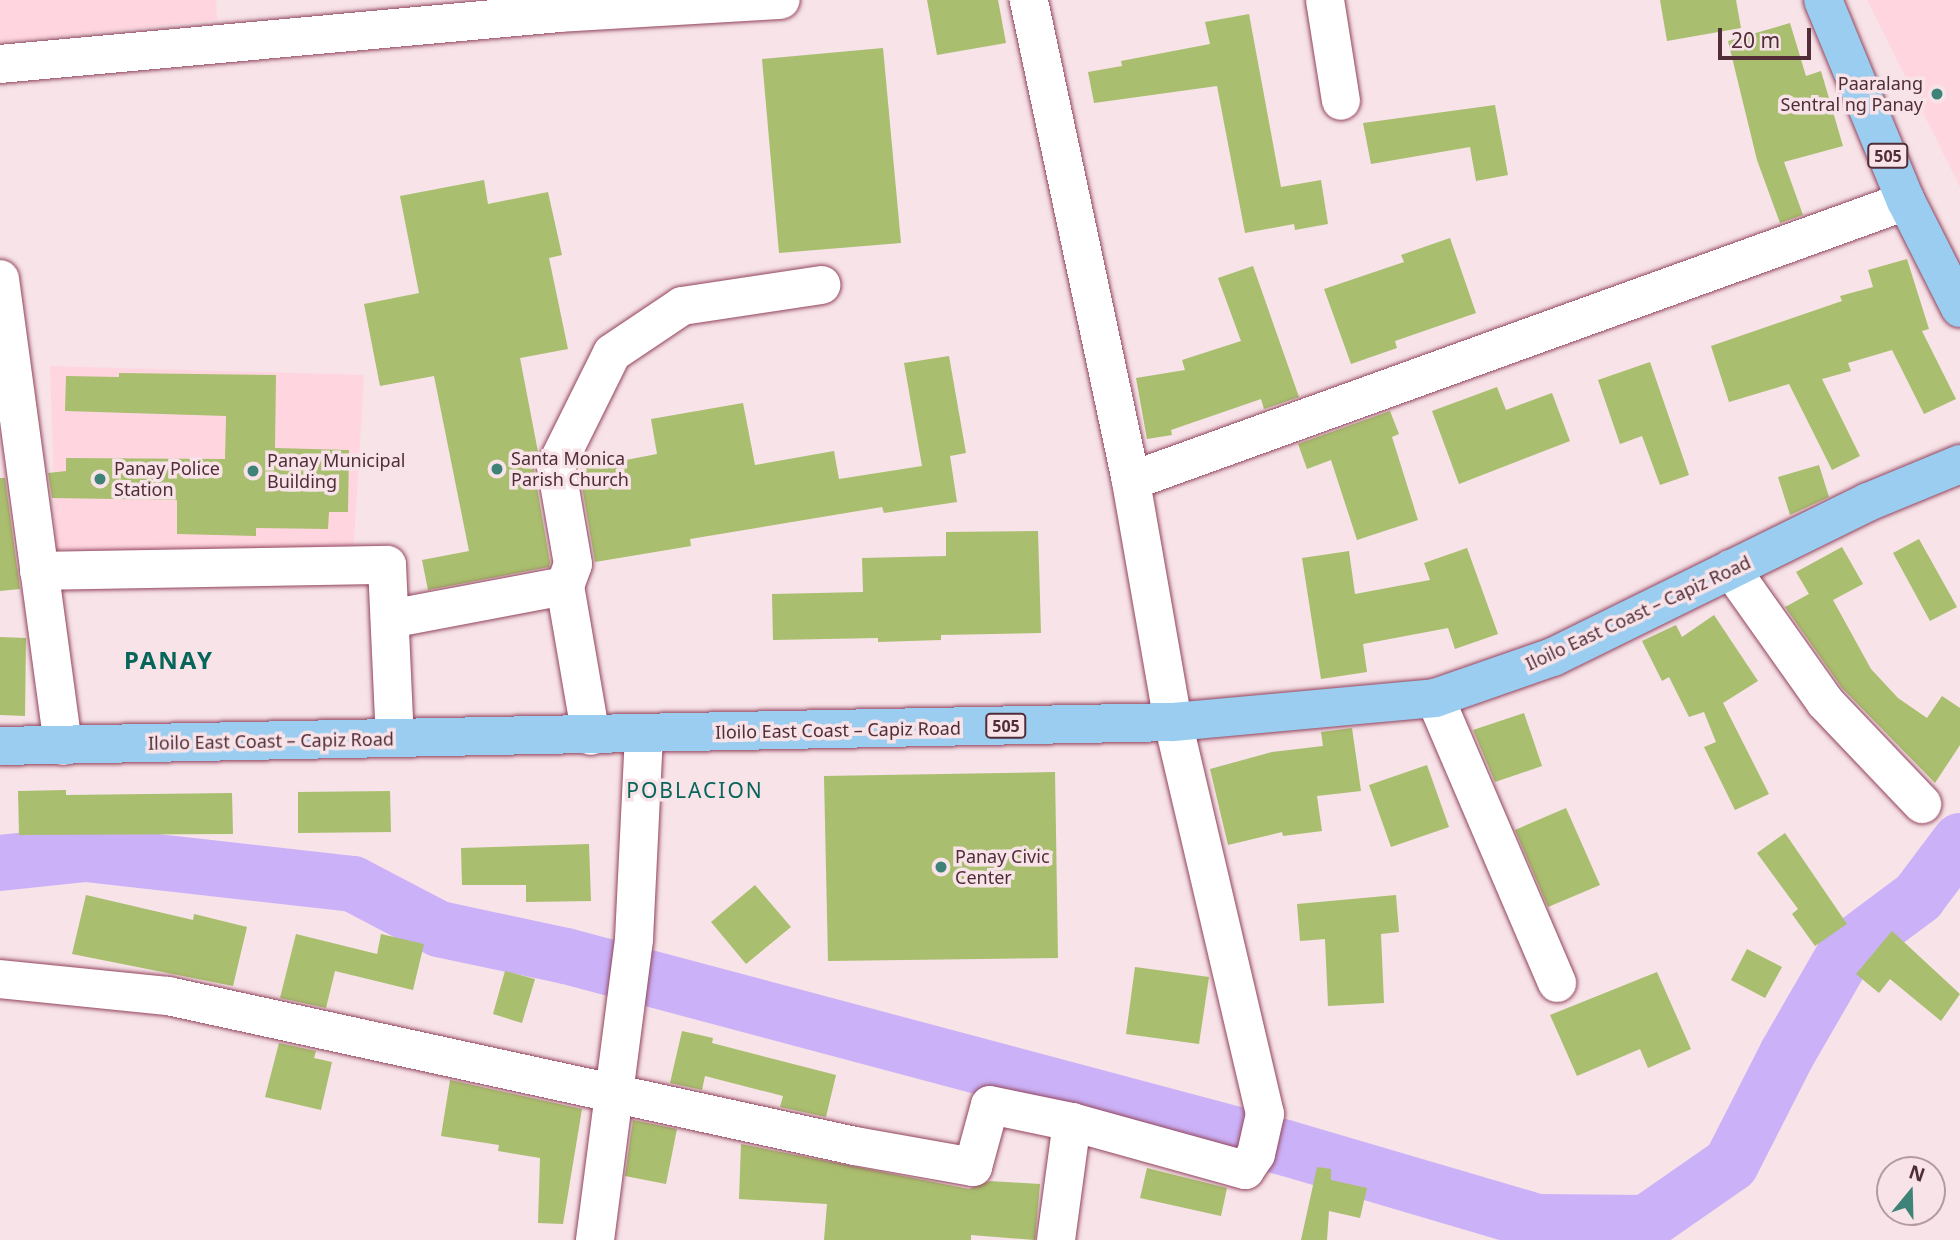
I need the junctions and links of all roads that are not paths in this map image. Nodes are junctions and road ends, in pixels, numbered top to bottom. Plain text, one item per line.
1 (781, 0) edge
2 (1029, 0) edge
3 (1325, 0) edge
4 (1823, 0) edge
5 (559, 6) edge
6 (0, 64) edge
7 (1341, 101) dead end
8 (1906, 201) junction
9 (0, 279) edge
10 (821, 285) dead end
11 (1960, 309) edge
12 (10, 428) edge
13 (1960, 464) edge
14 (1131, 481) junction
15 (1731, 569) junction
16 (39, 571) junction
17 (565, 586) junction
18 (390, 619) junction
19 (1435, 698) junction
20 (1173, 722) junction
21 (643, 735) junction
22 (591, 736) junction
23 (396, 738) junction
24 (0, 746) edge
25 (63, 746) junction
26 (1922, 804) dead end
27 (0, 979) edge
28 (1557, 984) dead end
29 (617, 1094) junction
30 (1072, 1122) junction
31 (595, 1240) edge
32 (1056, 1240) edge

1 - 5 street
2 - 14 street
3 - 7 street
4 - 8 main road, 505
5 - 6 street
8 - 11 main road, 505
8 - 14 street
9 - 12 street
10 - 17 street
12 - 16 street
13 - 15 main road, Iloilo East Coast – Capiz Road / 505
14 - 20 street
15 - 19 main road, Iloilo East Coast – Capiz Road / 505
15 - 26 street
16 - 18 street
16 - 25 street
17 - 18 street
17 - 22 street
18 - 23 street
19 - 20 main road, Iloilo East Coast – Capiz Road / 505
19 - 28 street
20 - 21 main road, Iloilo East Coast – Capiz Road / 505
20 - 30 street
21 - 22 main road, Iloilo East Coast – Capiz Road / 505
21 - 29 street
22 - 23 main road, Iloilo East Coast – Capiz Road / 505
23 - 25 main road, Iloilo East Coast – Capiz Road / 505
24 - 25 main road, Iloilo East Coast – Capiz Road / 505
27 - 29 street
29 - 30 street
29 - 31 street
30 - 32 street

